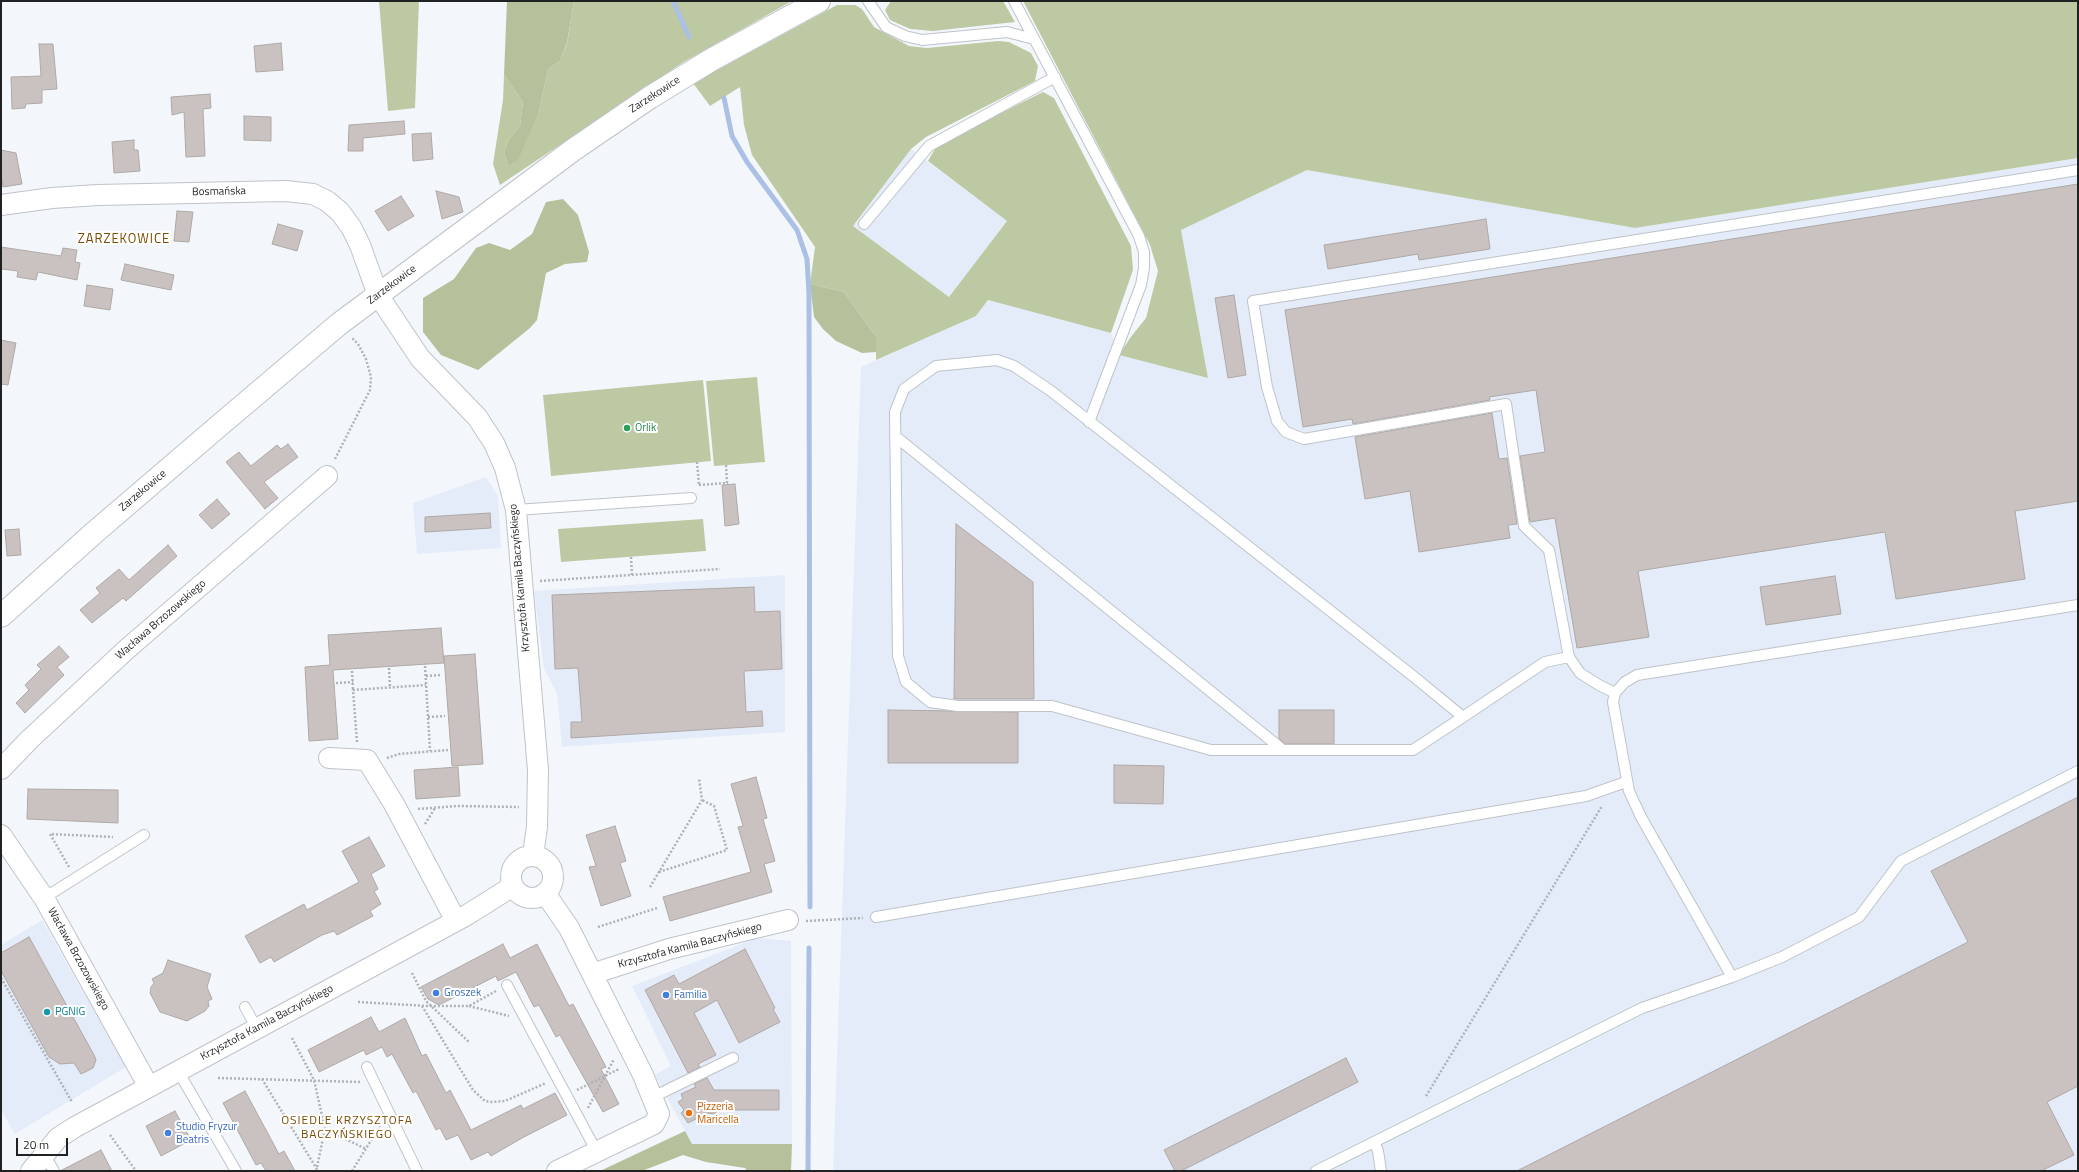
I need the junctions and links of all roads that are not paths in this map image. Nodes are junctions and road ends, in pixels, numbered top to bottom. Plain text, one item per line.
1 (818, 1) edge
2 (868, 1) edge
3 (1014, 1) edge
4 (1034, 38) junction
5 (1055, 77) junction
6 (2078, 170) edge
7 (1, 205) edge
8 (864, 224) dead end
9 (378, 295) junction
10 (1089, 422) junction
11 (895, 436) junction
12 (327, 476) road end
13 (691, 498) road end
14 (516, 510) junction
15 (2078, 605) edge
16 (1, 616) edge
17 (1569, 657) junction
18 (1615, 693) junction
19 (1462, 717) junction
20 (1284, 750) junction
21 (329, 758) dead end
22 (1, 769) edge
23 (2078, 771) edge
24 (1626, 782) junction
25 (1, 835) edge
26 (144, 835) dead end
27 (533, 855) junction
28 (513, 886) junction
29 (545, 894) junction
30 (44, 898) junction
31 (876, 917) road end
32 (788, 920) road end
33 (456, 921) junction
34 (592, 974) junction
35 (1732, 977) junction
36 (507, 985) road end
37 (245, 1007) dead end
38 (257, 1028) junction
39 (734, 1058) dead end
40 (367, 1067) dead end
41 (178, 1071) junction
42 (149, 1087) junction
43 (655, 1102) junction
44 (1374, 1142) junction
45 (596, 1152) junction
46 (44, 1154) junction
47 (31, 1171) edge
48 (54, 1171) edge
49 (236, 1171) edge
50 (417, 1171) edge
51 (557, 1171) edge
52 (1316, 1171) edge
53 (1381, 1171) edge

1 - 9 street, Zarzekowice
2 - 4 lane
3 - 4 lane
4 - 5 lane
5 - 8 lane
5 - 10 lane
6 - 17 lane
7 - 9 street, Bosmańska
9 - 14 street, Krzysztofa Kamila Baczyńskiego
9 - 16 street, Zarzekowice
10 - 11 lane
10 - 19 lane
11 - 20 lane
11 - 20 lane
12 - 22 street, Wacława Brzozowskiego
13 - 14 lane
14 - 27 street, Krzysztofa Kamila Baczyńskiego
15 - 18 lane
17 - 18 lane
17 - 19 lane
18 - 24 lane
19 - 20 lane
21 - 33 street
23 - 35 lane
24 - 31 lane
24 - 35 lane
25 - 30 street, Wacława Brzozowskiego
26 - 30 lane
27 - 28 street
27 - 29 street
28 - 29 street
28 - 33 street, Krzysztofa Kamila Baczyńskiego
29 - 34 street
30 - 42 street, Wacława Brzozowskiego
32 - 34 street, Krzysztofa Kamila Baczyńskiego
33 - 38 street, Krzysztofa Kamila Baczyńskiego
34 - 43 street
35 - 44 lane
36 - 45 lane
37 - 38 lane
38 - 41 street, Krzysztofa Kamila Baczyńskiego
39 - 43 lane
40 - 50 lane
41 - 42 street, Krzysztofa Kamila Baczyńskiego
41 - 49 lane
42 - 46 street, Krzysztofa Kamila Baczyńskiego
43 - 45 street
44 - 52 lane
44 - 53 lane
45 - 51 street
46 - 47 street, Krzysztofa Kamila Baczyńskiego
46 - 48 lane

